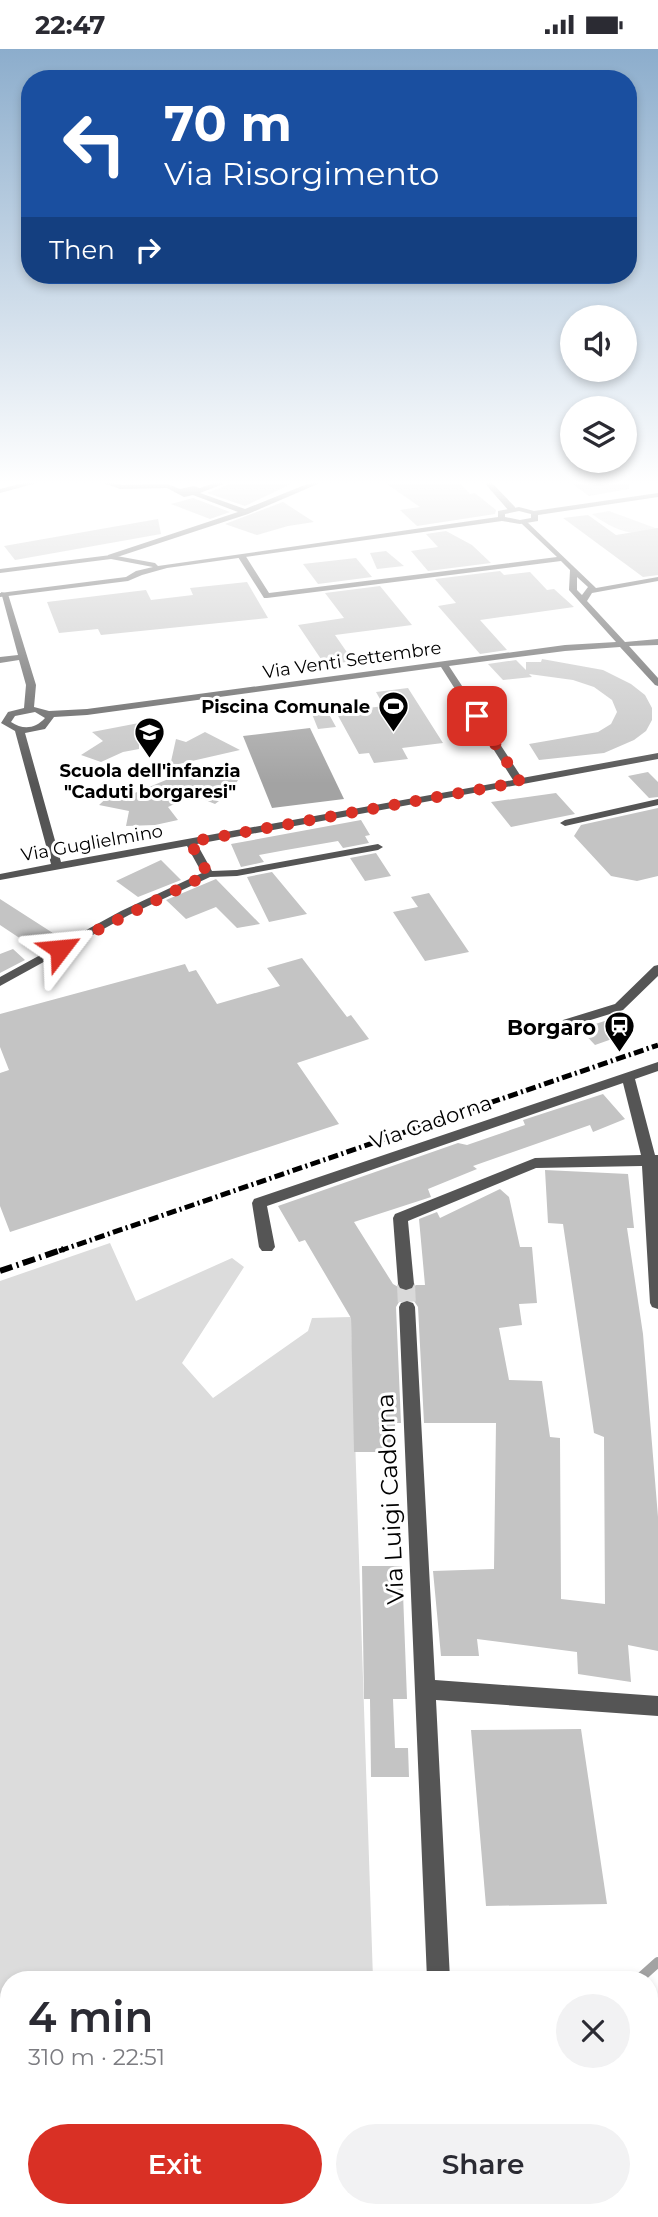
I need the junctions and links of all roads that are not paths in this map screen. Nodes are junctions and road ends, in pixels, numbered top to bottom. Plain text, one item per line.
1 (110, 581) edge
2 (257, 581) edge
3 (385, 581) edge
4 (572, 581) edge
5 (586, 581) edge
6 (646, 581) edge
7 (590, 591) junction
8 (2, 594) edge
9 (583, 601) junction
10 (658, 642) edge
11 (622, 643) junction
12 (22, 657) junction
13 (0, 660) edge
14 (443, 664) junction
15 (658, 683) edge
16 (29, 709) junction
17 (48, 718) junction
18 (3, 724) edge
19 (19, 730) junction
20 (658, 756) edge
21 (520, 782) junction
22 (658, 803) edge
23 (565, 823) dead end
24 (190, 842) junction
25 (378, 848) dead end
26 (57, 867) junction
27 (208, 874) junction
28 (0, 877) edge
29 (658, 969) edge
30 (0, 982) edge
31 (568, 1023) dead end
32 (658, 1066) edge
33 (628, 1077) junction
34 (653, 1159) edge
35 (267, 1247) dead end
36 (406, 1284) tunnel mouth
37 (658, 1303) edge
38 (407, 1307) tunnel mouth
39 (426, 1689) junction
40 (658, 1706) edge
41 (439, 1971) edge

1 - 8 street
2 - 3 street
4 - 9 street
5 - 7 street
6 - 7 street
7 - 9 street
8 - 12 street
9 - 11 street
10 - 11 street, Via Venti Settembre
11 - 14 street, Via Venti Settembre
11 - 15 street
12 - 13 street
12 - 16 street
14 - 17 street, Via Venti Settembre
14 - 21 street
16 - 17 street
16 - 18 street
17 - 19 street, Via Venti Settembre
18 - 19 street
19 - 26 street
20 - 21 street, Via Guglielmino
21 - 24 street, Via Guglielmino
22 - 23 street
24 - 26 street, Via Guglielmino
24 - 27 street
25 - 27 street
26 - 28 street, Via Guglielmino
27 - 30 street
29 - 31 street
32 - 33 street, Via Cadorna
33 - 34 street
33 - 35 street, Via Cadorna
34 - 36 street
34 - 37 street
38 - 39 street, Via Luigi Cadorna
39 - 40 street
39 - 41 street, Via Luigi Cadorna

